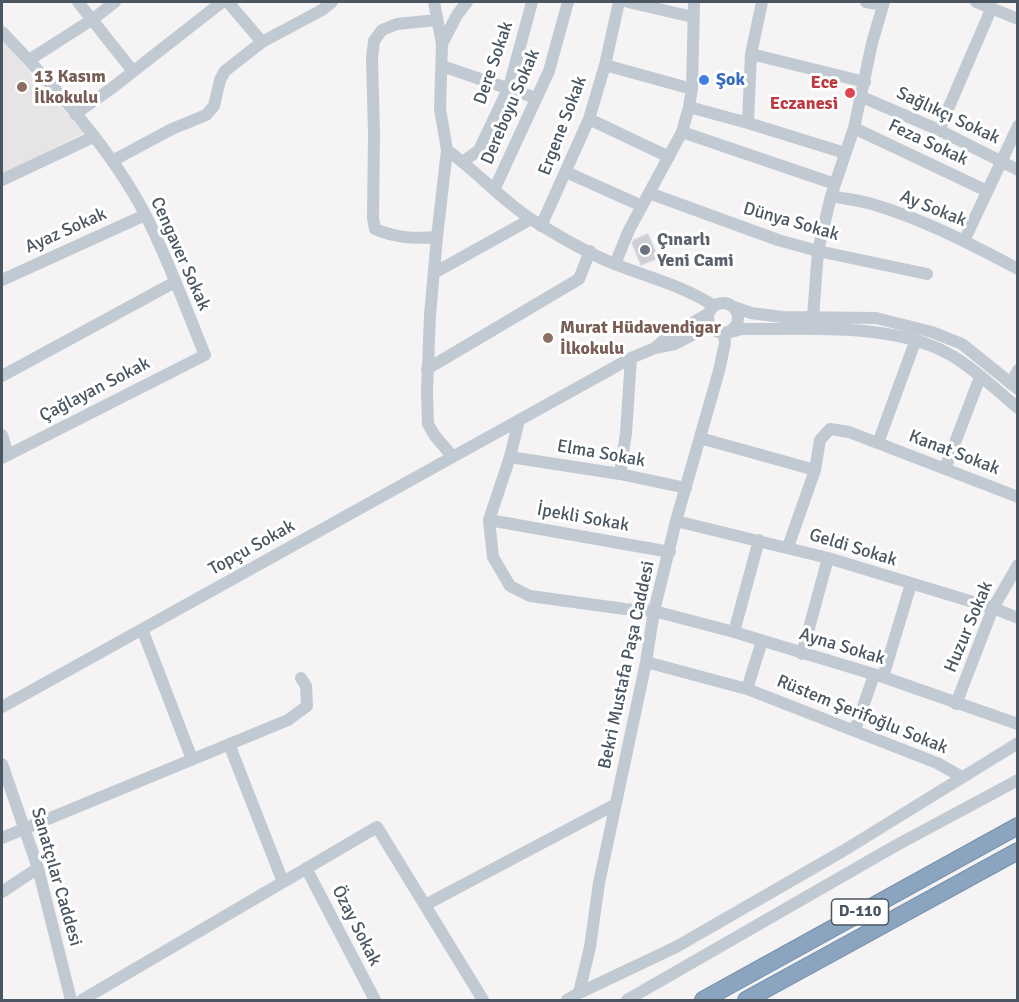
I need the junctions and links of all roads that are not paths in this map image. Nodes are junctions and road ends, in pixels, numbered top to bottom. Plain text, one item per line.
1 (78, 2) edge
2 (115, 2) edge
3 (222, 2) edge
4 (228, 2) edge
5 (332, 2) edge
6 (434, 2) edge
7 (467, 2) edge
8 (532, 2) edge
9 (568, 2) edge
10 (619, 2) edge
11 (628, 2) edge
12 (694, 2) edge
13 (762, 2) edge
14 (866, 2) edge
15 (976, 2) edge
16 (883, 3) edge
17 (317, 6) edge
18 (992, 7) junction
19 (693, 17) junction
20 (93, 19) junction
21 (1017, 19) edge
22 (437, 20) junction
23 (2, 32) edge
24 (262, 42) junction
25 (442, 44) junction
26 (751, 54) junction
27 (29, 60) junction
28 (605, 65) junction
29 (442, 66) junction
30 (132, 70) junction
31 (865, 82) junction
32 (508, 87) junction
33 (692, 89) junction
34 (862, 97) junction
35 (536, 98) junction
36 (689, 107) junction
37 (75, 114) junction
38 (589, 119) junction
39 (748, 123) junction
40 (1017, 126) edge
41 (854, 128) junction
42 (939, 130) junction
43 (682, 132) junction
44 (93, 136) junction
45 (447, 150) junction
46 (845, 153) junction
47 (669, 157) junction
48 (112, 161) junction
49 (464, 161) junction
50 (1001, 161) junction
51 (1017, 170) edge
52 (566, 172) junction
53 (2, 180) edge
54 (494, 190) junction
55 (833, 190) junction
56 (987, 191) junction
57 (649, 193) junction
58 (642, 206) junction
59 (145, 215) junction
60 (536, 222) junction
61 (437, 237) junction
62 (964, 241) junction
63 (590, 251) junction
64 (818, 251) junction
65 (615, 264) junction
66 (1017, 269) edge
67 (434, 273) junction
68 (927, 273) dead end
69 (2, 280) edge
70 (175, 282) junction
71 (734, 308) junction
72 (711, 316) junction
73 (813, 317) junction
74 (727, 333) junction
75 (915, 342) junction
76 (205, 355) joint
77 (632, 358) junction
78 (427, 369) junction
79 (1017, 370) edge
80 (2, 376) edge
81 (980, 377) junction
82 (1014, 387) edge
83 (1017, 408) edge
84 (519, 420) junction
85 (2, 435) edge
86 (699, 438) junction
87 (878, 443) junction
88 (5, 456) edge
89 (453, 457) junction
90 (510, 457) junction
91 (945, 469) junction
92 (815, 470) junction
93 (620, 474) junction
94 (686, 488) junction
95 (1017, 497) edge
96 (489, 520) junction
97 (676, 521) junction
98 (759, 540) junction
99 (788, 547) junction
100 (670, 552) junction
101 (828, 558) junction
102 (1017, 565) edge
103 (911, 584) junction
104 (993, 608) junction
105 (654, 611) junction
106 (1017, 618) edge
107 (142, 629) junction
108 (734, 632) junction
109 (762, 641) junction
110 (802, 654) junction
111 (646, 662) junction
112 (878, 676) junction
113 (301, 678) dead end
114 (747, 689) junction
115 (956, 704) junction
116 (2, 707) edge
117 (1017, 724) edge
118 (855, 730) junction
119 (1017, 743) edge
120 (230, 744) junction
121 (192, 759) junction
122 (2, 764) edge
123 (962, 777) junction
124 (1017, 780) edge
125 (616, 804) junction
126 (1017, 826) edge
127 (24, 828) junction
128 (2, 838) edge
129 (1017, 851) edge
130 (39, 868) junction
131 (306, 868) junction
132 (284, 882) junction
133 (2, 892) edge
134 (425, 905) junction
135 (579, 993) junction
136 (71, 1000) edge
137 (82, 1000) edge
138 (375, 1000) edge
139 (483, 1000) edge
140 (567, 1000) edge
141 (627, 1000) edge
142 (703, 1000) edge
143 (746, 1000) edge

1 - 20 street
2 - 20 street
3 - 30 street
4 - 24 street
5 - 17 street
6 - 22 street
7 - 25 street
8 - 32 street, Dere Sokak
9 - 35 street, Dereboyu Sokak
10 - 28 street, Ergene Sokak
11 - 19 street
12 - 19 street
13 - 26 street
14 - 16 street
15 - 18 street
16 - 31 street
17 - 24 street
18 - 21 street
18 - 42 street
19 - 33 street
20 - 27 street
20 - 30 street
22 - 25 street
22 - 61 street
23 - 27 street, Cengaver Sokak
24 - 48 street
25 - 29 street
26 - 31 street
26 - 39 street
27 - 37 street, Cengaver Sokak
28 - 33 street
28 - 38 street, Ergene Sokak
29 - 32 street
29 - 45 street
30 - 37 street
31 - 34 street
32 - 35 street
32 - 49 street, Dere Sokak
33 - 36 street
34 - 41 street
34 - 42 street, Sağlıkçı Sokak
35 - 54 street, Dereboyu Sokak
36 - 39 street
36 - 43 street
37 - 44 street, Cengaver Sokak
38 - 47 street
38 - 52 street, Ergene Sokak
39 - 46 street
40 - 50 street
41 - 46 street
41 - 56 street, Feza Sokak
42 - 50 street, Sağlıkçı Sokak
43 - 47 street
43 - 55 street, Ay Sokak
44 - 48 street, Cengaver Sokak
44 - 53 street
45 - 49 street
45 - 61 street
46 - 55 street
47 - 57 street
48 - 59 street, Cengaver Sokak
49 - 54 street
50 - 51 street, Sağlıkçı Sokak
50 - 56 street
52 - 58 street
52 - 60 street, Ergene Sokak
54 - 60 street
55 - 62 street, Ay Sokak
55 - 64 street
56 - 62 street
57 - 58 street
57 - 64 street, Dünya Sokak
58 - 65 street
59 - 69 street, Ayaz Sokak
59 - 70 street, Cengaver Sokak
60 - 63 street
60 - 67 street
61 - 67 street
62 - 66 street, Ay Sokak
63 - 65 street
63 - 78 street
64 - 68 street, Dünya Sokak
64 - 73 street
65 - 72 street
67 - 78 street
70 - 76 street, Cengaver Sokak
70 - 80 street
71 - 72 street
71 - 73 street
71 - 74 street
72 - 74 street
72 - 77 street, Topçu Sokak
73 - 82 street
74 - 75 street
74 - 86 street, Bekri Mustafa Paşa Caddesi
75 - 81 street
75 - 87 street
76 - 88 street, Çağlayan Sokak
77 - 84 street, Topçu Sokak
77 - 93 street
78 - 89 street
79 - 82 street
81 - 83 street
81 - 91 street
84 - 89 street, Topçu Sokak
84 - 90 street
85 - 88 street
86 - 92 street
86 - 94 street, Bekri Mustafa Paşa Caddesi
87 - 91 street, Kanat Sokak
87 - 92 street, Kanat Sokak
89 - 107 street, Topçu Sokak
90 - 93 street, Elma Sokak
90 - 96 street
91 - 95 street, Kanat Sokak
92 - 99 street
93 - 94 street, Elma Sokak
94 - 97 street, Bekri Mustafa Paşa Caddesi
96 - 100 street, İpekli Sokak
96 - 105 street, Ayna Sokak
97 - 98 street, Geldi Sokak
97 - 100 street, Bekri Mustafa Paşa Caddesi
98 - 99 street, Geldi Sokak
98 - 108 street
99 - 101 street, Geldi Sokak
100 - 105 street, Bekri Mustafa Paşa Caddesi
101 - 103 street, Geldi Sokak
101 - 110 street
102 - 104 street, Huzur Sokak
103 - 104 street, Geldi Sokak
103 - 112 street
104 - 106 street, Geldi Sokak
104 - 115 street, Huzur Sokak
105 - 108 street, Ayna Sokak
105 - 111 street, Bekri Mustafa Paşa Caddesi
107 - 116 street, Topçu Sokak
107 - 121 street
108 - 109 street, Ayna Sokak
109 - 110 street, Ayna Sokak
109 - 114 street, Rüstem Şerifoğlu Sokak
110 - 112 street, Ayna Sokak
111 - 114 street, Rüstem Şerifoğlu Sokak
111 - 125 street, Bekri Mustafa Paşa Caddesi
112 - 115 street, Ayna Sokak
112 - 118 street
113 - 120 street
114 - 118 street, Rüstem Şerifoğlu Sokak
115 - 117 street, Ayna Sokak
118 - 123 street, Rüstem Şerifoğlu Sokak
119 - 123 street
120 - 121 street
120 - 132 street
121 - 127 street
122 - 127 street, Sanatçılar Caddesi
123 - 135 street
124 - 141 street
125 - 134 street
125 - 135 street, Bekri Mustafa Paşa Caddesi
126 - 142 highway, D-110
127 - 128 street
127 - 130 street, Sanatçılar Caddesi
129 - 143 highway, D-110
130 - 133 street
130 - 136 street, Sanatçılar Caddesi
131 - 132 street
131 - 134 street
131 - 138 street, Özay Sokak
132 - 137 street
134 - 139 street
135 - 140 street

